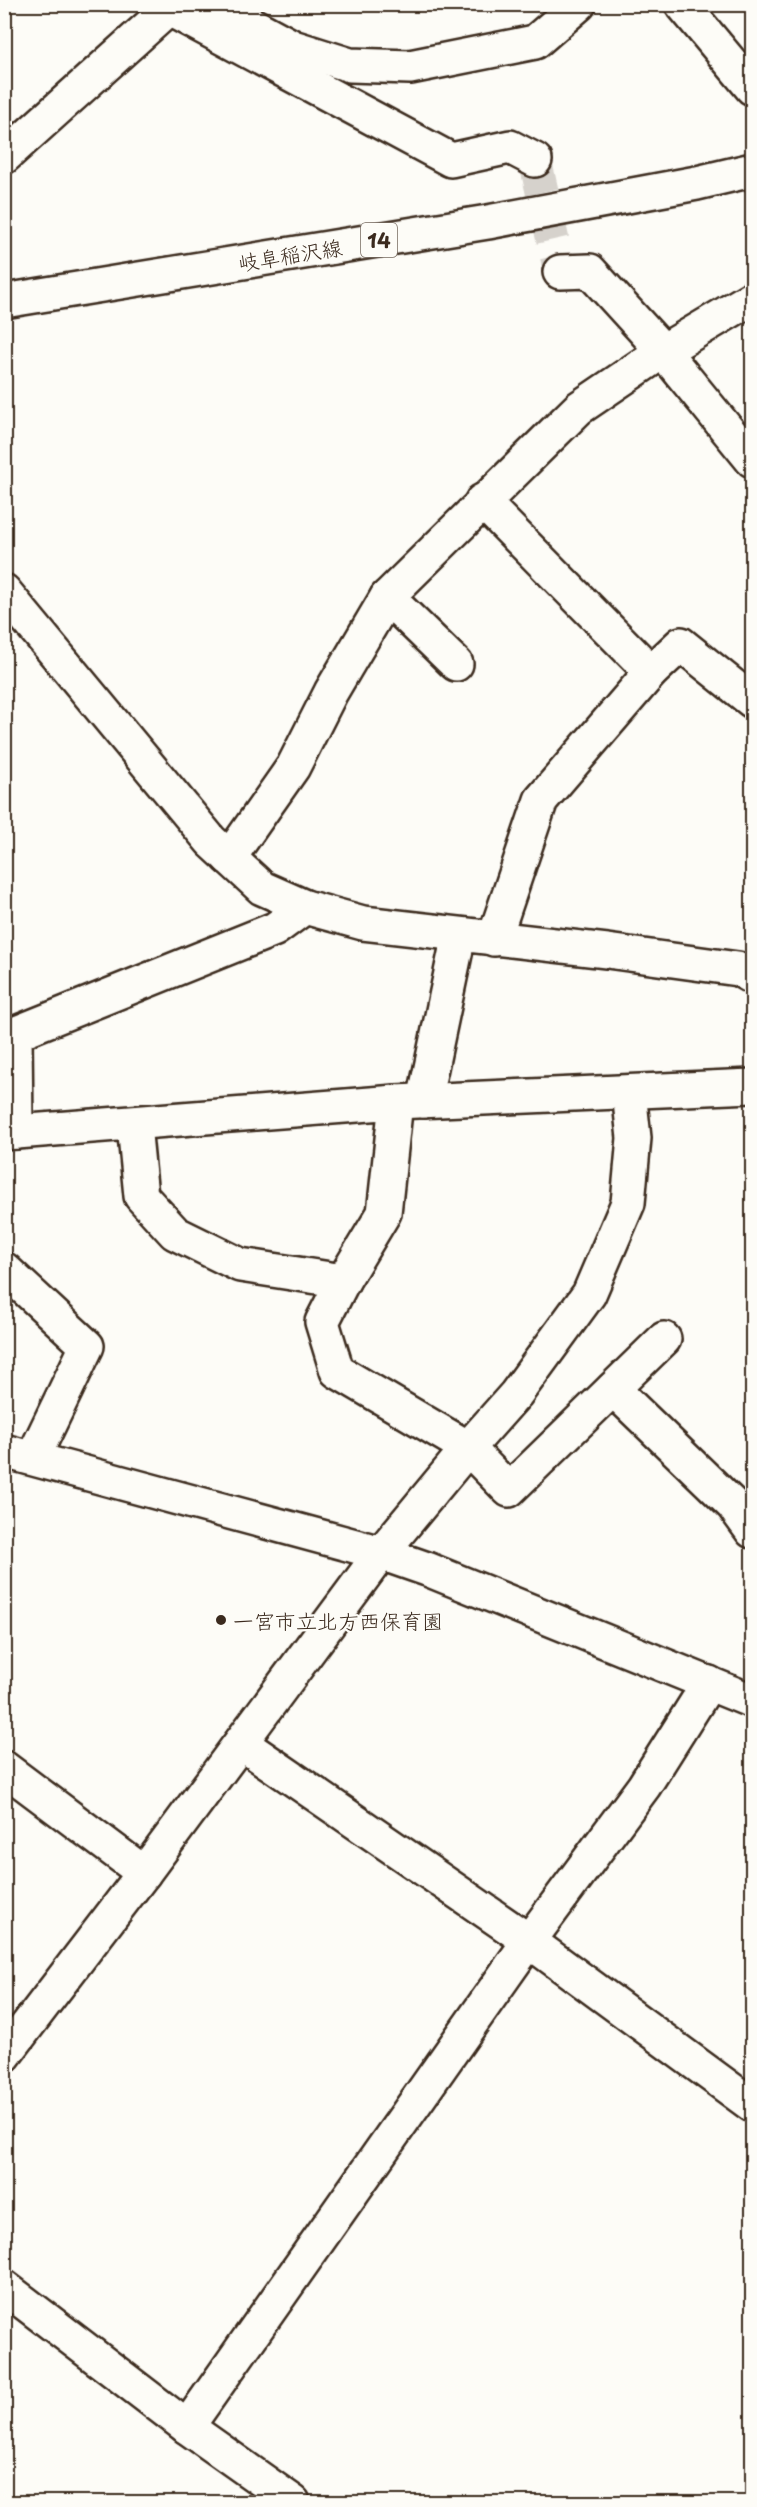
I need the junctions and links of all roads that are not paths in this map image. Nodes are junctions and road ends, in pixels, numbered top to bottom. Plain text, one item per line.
1 (214, 4) edge
2 (579, 4) edge
3 (682, 4) edge
4 (167, 6) edge
5 (753, 88) edge
6 (4, 157) edge
7 (535, 160) dead end
8 (753, 170) edge
9 (560, 272) dead end
10 (753, 298) edge
11 (4, 301) edge
12 (663, 351) junction
13 (753, 460) edge
14 (482, 501) junction
15 (4, 591) edge
16 (387, 597) junction
17 (456, 664) dead end
18 (651, 672) junction
19 (751, 698) edge
20 (229, 858) junction
21 (305, 907) junction
22 (459, 935) junction
23 (494, 939) junction
24 (753, 977) edge
25 (10, 1036) edge
26 (753, 1086) edge
27 (629, 1092) junction
28 (410, 1101) junction
29 (134, 1125) junction
30 (10, 1133) edge
31 (4, 1269) edge
32 (343, 1281) junction
33 (664, 1339) dead end
34 (613, 1389) junction
35 (468, 1448) junction
36 (19, 1454) edge
37 (753, 1532) edge
38 (381, 1554) junction
39 (709, 1683) junction
40 (753, 1701) edge
41 (241, 1743) junction
42 (4, 1768) edge
43 (144, 1873) junction
44 (529, 1941) junction
45 (4, 2056) edge
46 (753, 2105) edge
47 (4, 2287) edge
48 (187, 2427) junction
49 (285, 2500) edge

1 - 2 street
3 - 5 street
4 - 6 street
4 - 7 street
8 - 11 street, 岐阜稲沢線 / 14
9 - 12 street
10 - 12 street
12 - 13 street
12 - 14 street
14 - 16 street
14 - 18 street
15 - 20 street
16 - 17 street
16 - 20 street
18 - 19 street
18 - 23 street
20 - 21 street
21 - 22 street
21 - 25 street
22 - 23 street
22 - 28 street
23 - 24 street
25 - 30 street
26 - 27 street
27 - 28 street
27 - 35 street
28 - 29 street
28 - 32 street
29 - 30 street
29 - 32 street
31 - 36 street
32 - 35 street
33 - 34 street
34 - 35 street
34 - 37 street
35 - 38 street
36 - 38 street
38 - 39 street
38 - 41 street
39 - 40 street
39 - 44 street
41 - 43 street
41 - 44 street
42 - 43 street
43 - 45 street
44 - 46 street
44 - 48 street
47 - 48 street
48 - 49 street

